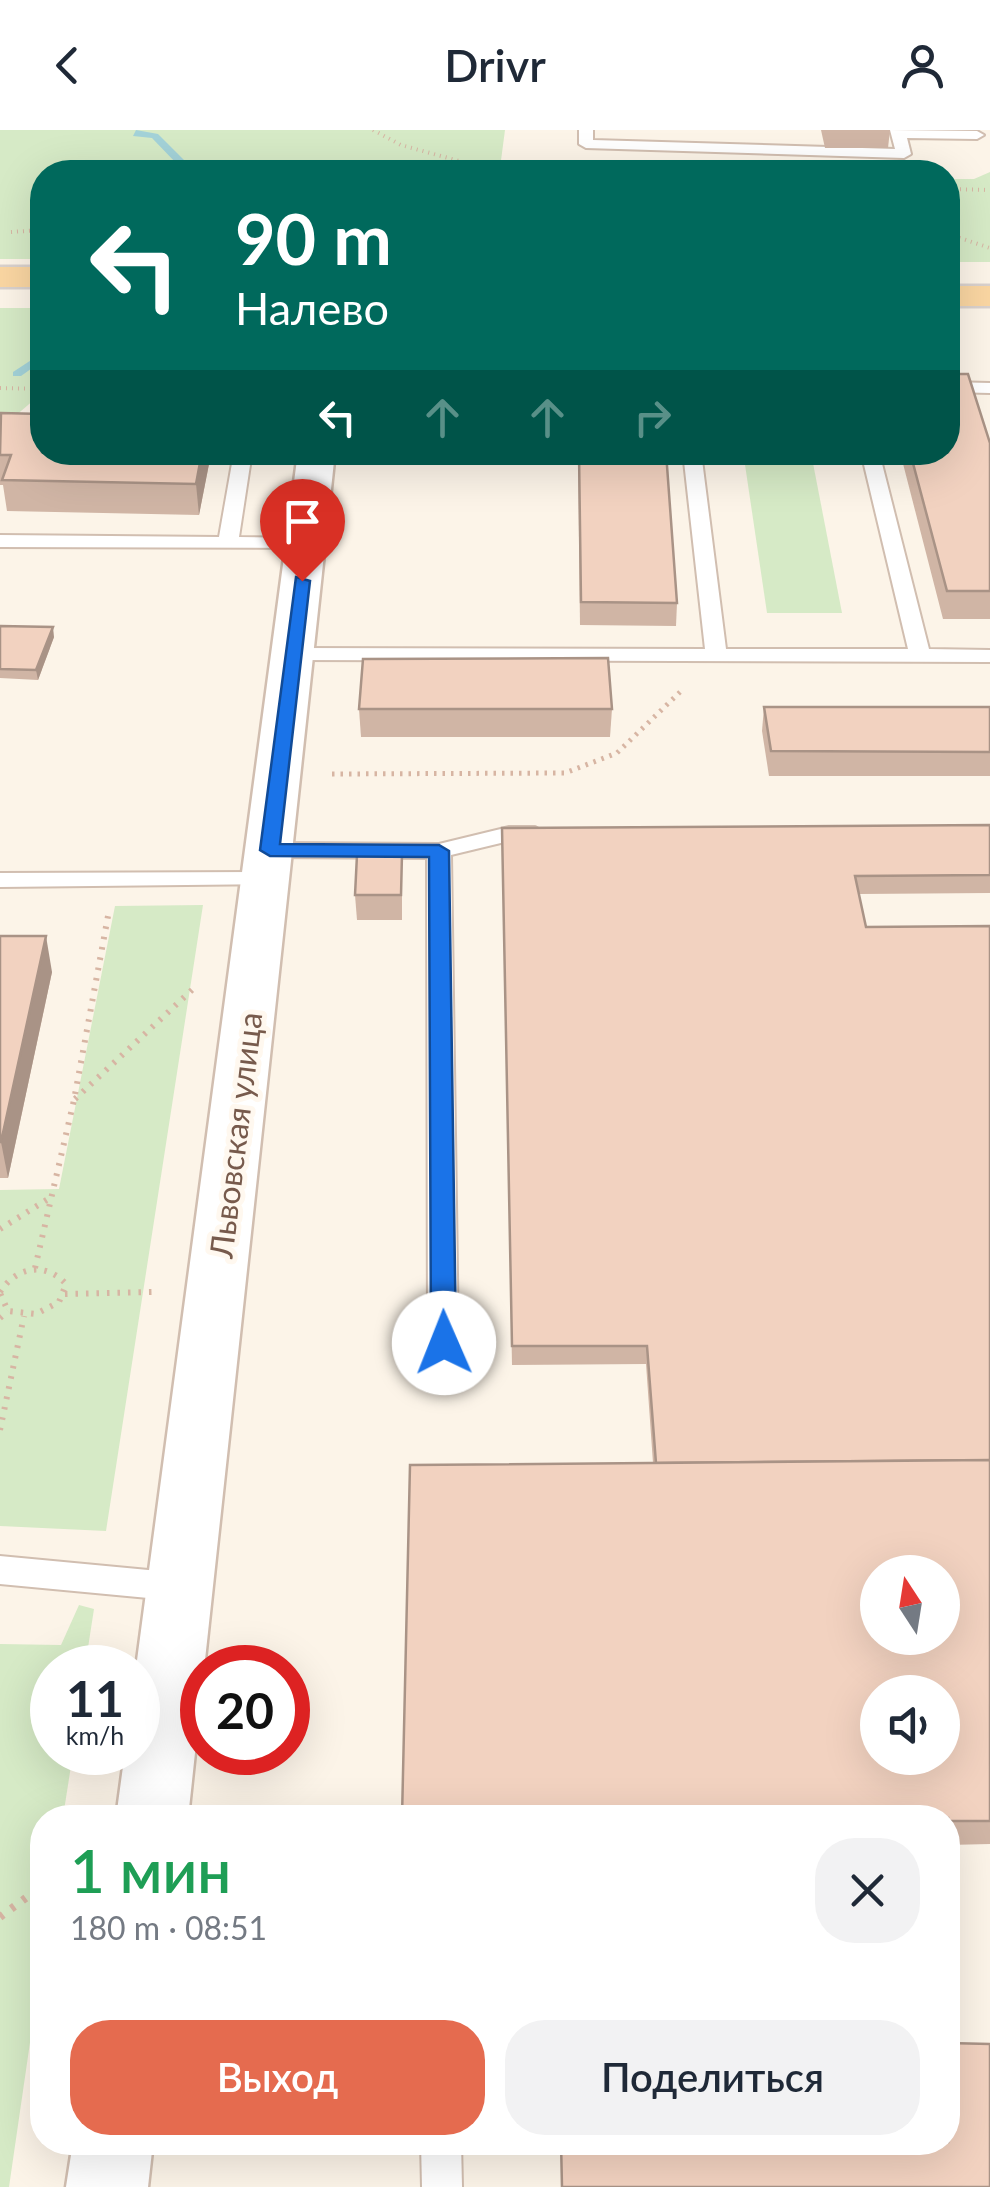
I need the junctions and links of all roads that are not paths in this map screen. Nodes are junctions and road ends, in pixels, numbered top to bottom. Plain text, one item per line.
1 (586, 130) edge
2 (755, 130) edge
3 (898, 132) edge
4 (981, 137) edge
5 (758, 147) junction
6 (762, 160) edge
7 (0, 277) edge
8 (30, 278) edge
9 (960, 282) edge
10 (990, 282) edge
11 (0, 291) edge
12 (30, 291) edge
13 (960, 296) edge
14 (990, 296) edge
15 (960, 387) edge
16 (990, 388) edge
17 (241, 465) edge
18 (315, 465) edge
19 (694, 465) edge
20 (873, 465) edge
21 (0, 540) edge
22 (228, 543) junction
23 (306, 544) junction
24 (293, 654) junction
25 (716, 656) junction
26 (990, 656) edge
27 (920, 657) junction
28 (568, 834) edge
29 (439, 851) junction
30 (267, 864) junction
31 (0, 880) edge
32 (444, 1343) dead end
33 (0, 1570) edge
34 (180, 1587) junction
35 (154, 1805) edge
36 (111, 2155) edge
37 (441, 2155) edge
38 (107, 2187) edge
39 (442, 2187) edge

1 - 5 lane
2 - 5 lane
3 - 4 lane
3 - 5 lane
5 - 6 lane
7 - 8 main road
9 - 10 main road
11 - 12 main road
13 - 14 main road
15 - 16 lane
17 - 22 lane
18 - 23 street, Львовская улица
19 - 25 lane
20 - 27 lane
21 - 22 lane
22 - 23 lane
23 - 24 street, Львовская улица
24 - 25 lane
24 - 30 street, Львовская улица
25 - 27 lane
26 - 27 lane
28 - 29 lane
29 - 30 lane
29 - 32 lane
30 - 31 lane
30 - 34 street, Львовская улица
33 - 34 lane
34 - 35 street, Львовская улица
36 - 38 street
37 - 39 lane

